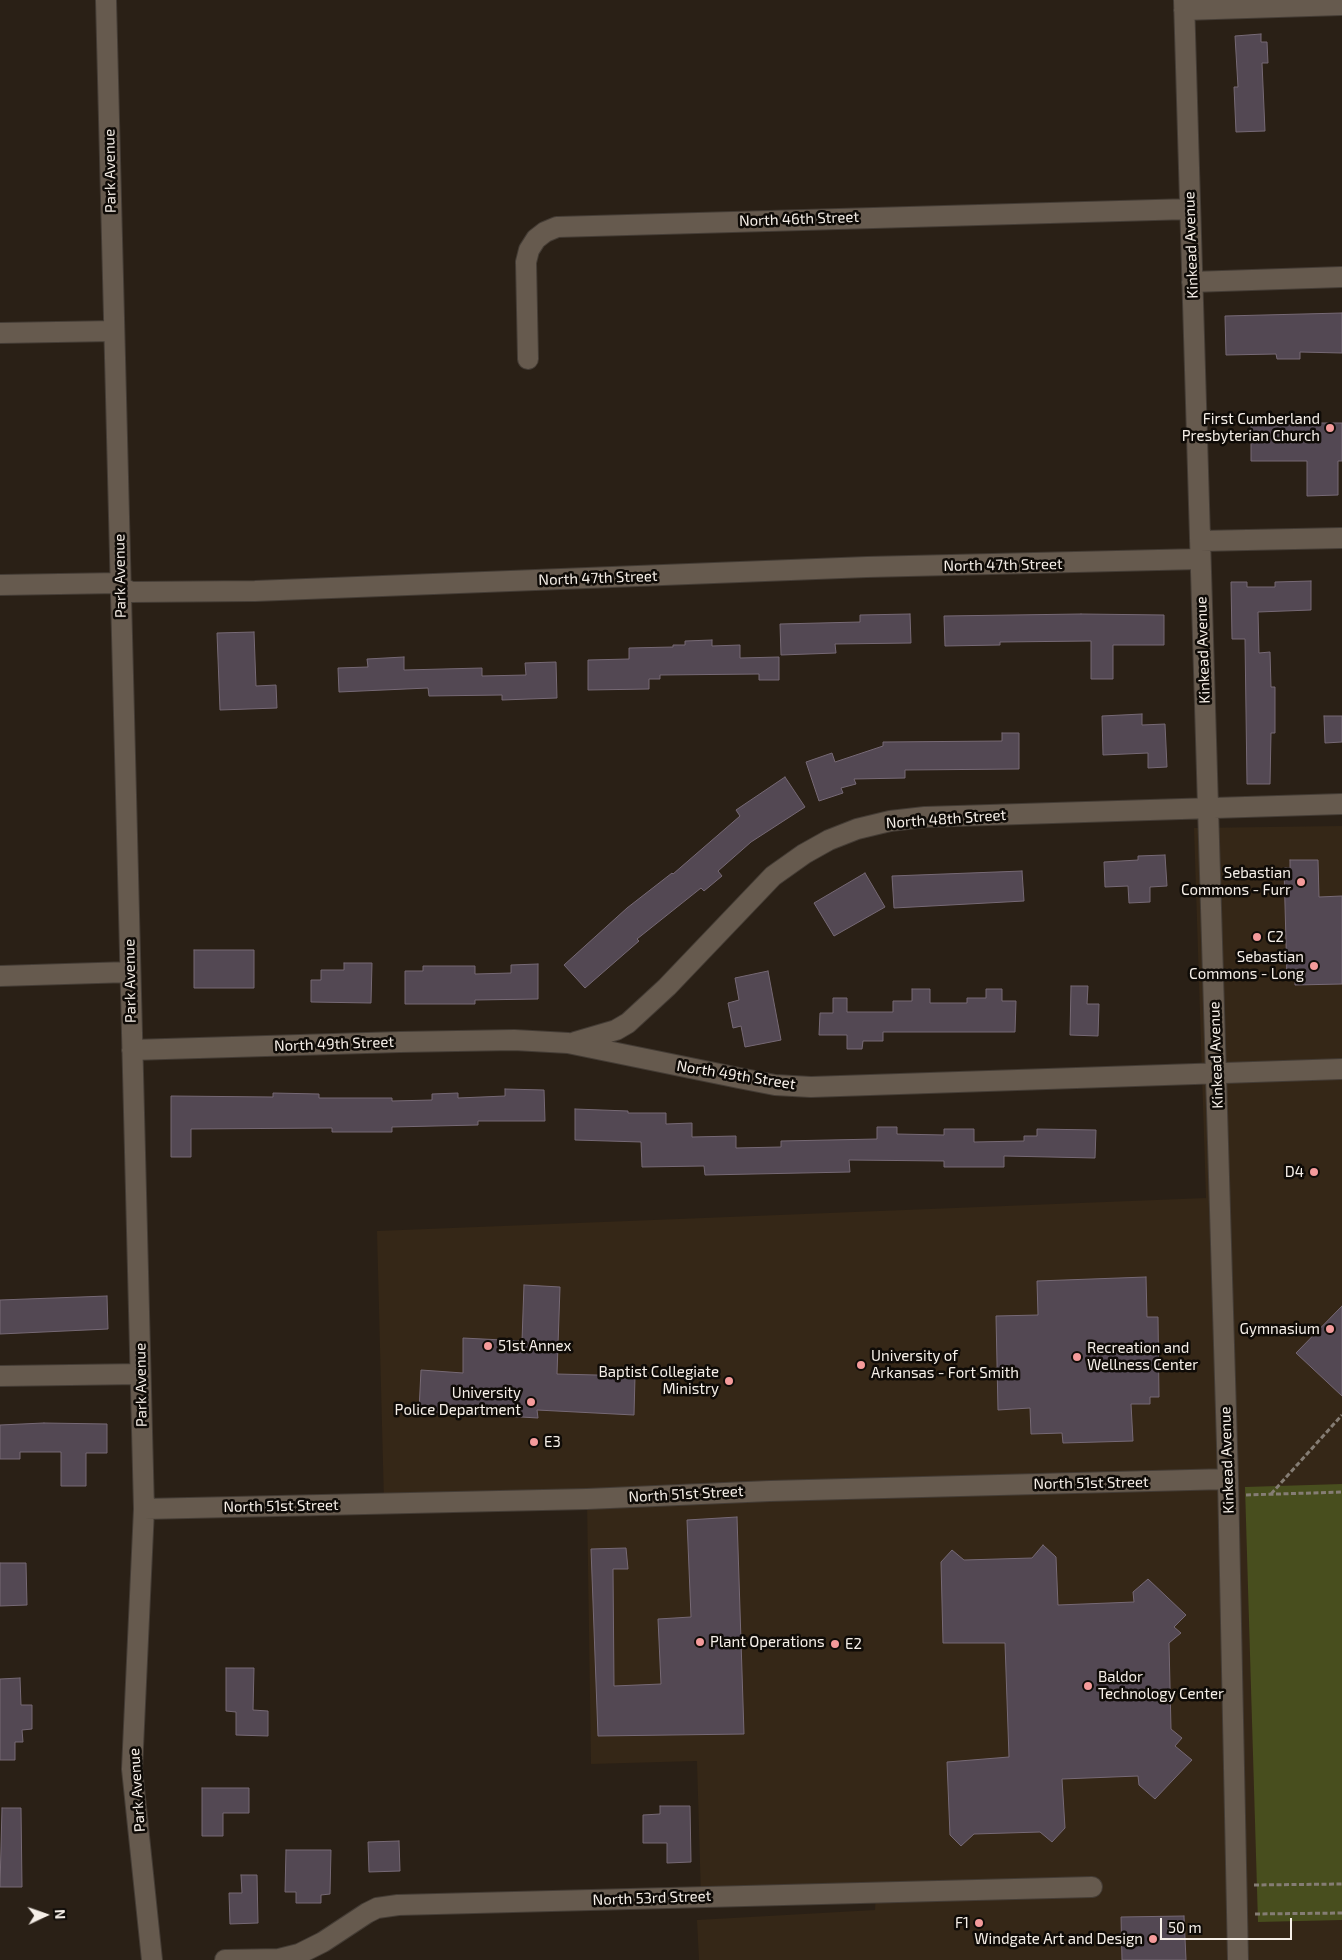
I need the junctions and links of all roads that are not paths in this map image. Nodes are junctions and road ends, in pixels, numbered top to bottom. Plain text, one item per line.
1 (106, 0) edge
2 (1184, 5) edge
3 (1342, 5) edge
4 (1190, 209) junction
5 (1342, 277) edge
6 (1192, 282) junction
7 (114, 331) junction
8 (0, 333) edge
9 (528, 360) dead end
10 (1342, 538) edge
11 (1200, 550) junction
12 (0, 585) edge
13 (121, 587) junction
14 (1342, 804) edge
15 (1208, 808) junction
16 (130, 972) junction
17 (0, 976) edge
18 (568, 1043) junction
19 (132, 1050) junction
20 (1342, 1069) edge
21 (1217, 1073) junction
22 (140, 1374) junction
23 (0, 1376) edge
24 (1228, 1479) junction
25 (144, 1509) junction
26 (1092, 1887) dead end
27 (152, 1960) edge
28 (225, 1960) edge
29 (1238, 1960) edge

1 - 7 street, Park Avenue
2 - 3 street
2 - 4 street, Kinkead Avenue
4 - 6 street, Kinkead Avenue
4 - 9 street, North 46th Street
5 - 6 street
6 - 11 street, Kinkead Avenue
7 - 8 street
7 - 13 street, Park Avenue
10 - 11 street, North 47th Street
11 - 13 street, North 47th Street
11 - 15 street, Kinkead Avenue
12 - 13 street, North 47th Street
13 - 16 street, Park Avenue
14 - 15 street, North 48th Street
15 - 18 street, North 48th Street
15 - 21 street, Kinkead Avenue
16 - 17 street
16 - 19 street, Park Avenue
18 - 19 street, North 49th Street
18 - 21 street, North 49th Street
19 - 22 street, Park Avenue
20 - 21 street, North 49th Street
21 - 24 street, Kinkead Avenue
22 - 23 street
22 - 25 street, Park Avenue
24 - 25 street, North 51st Street
24 - 29 street, Kinkead Avenue
25 - 27 street, Park Avenue
26 - 28 street, North 53rd Street

